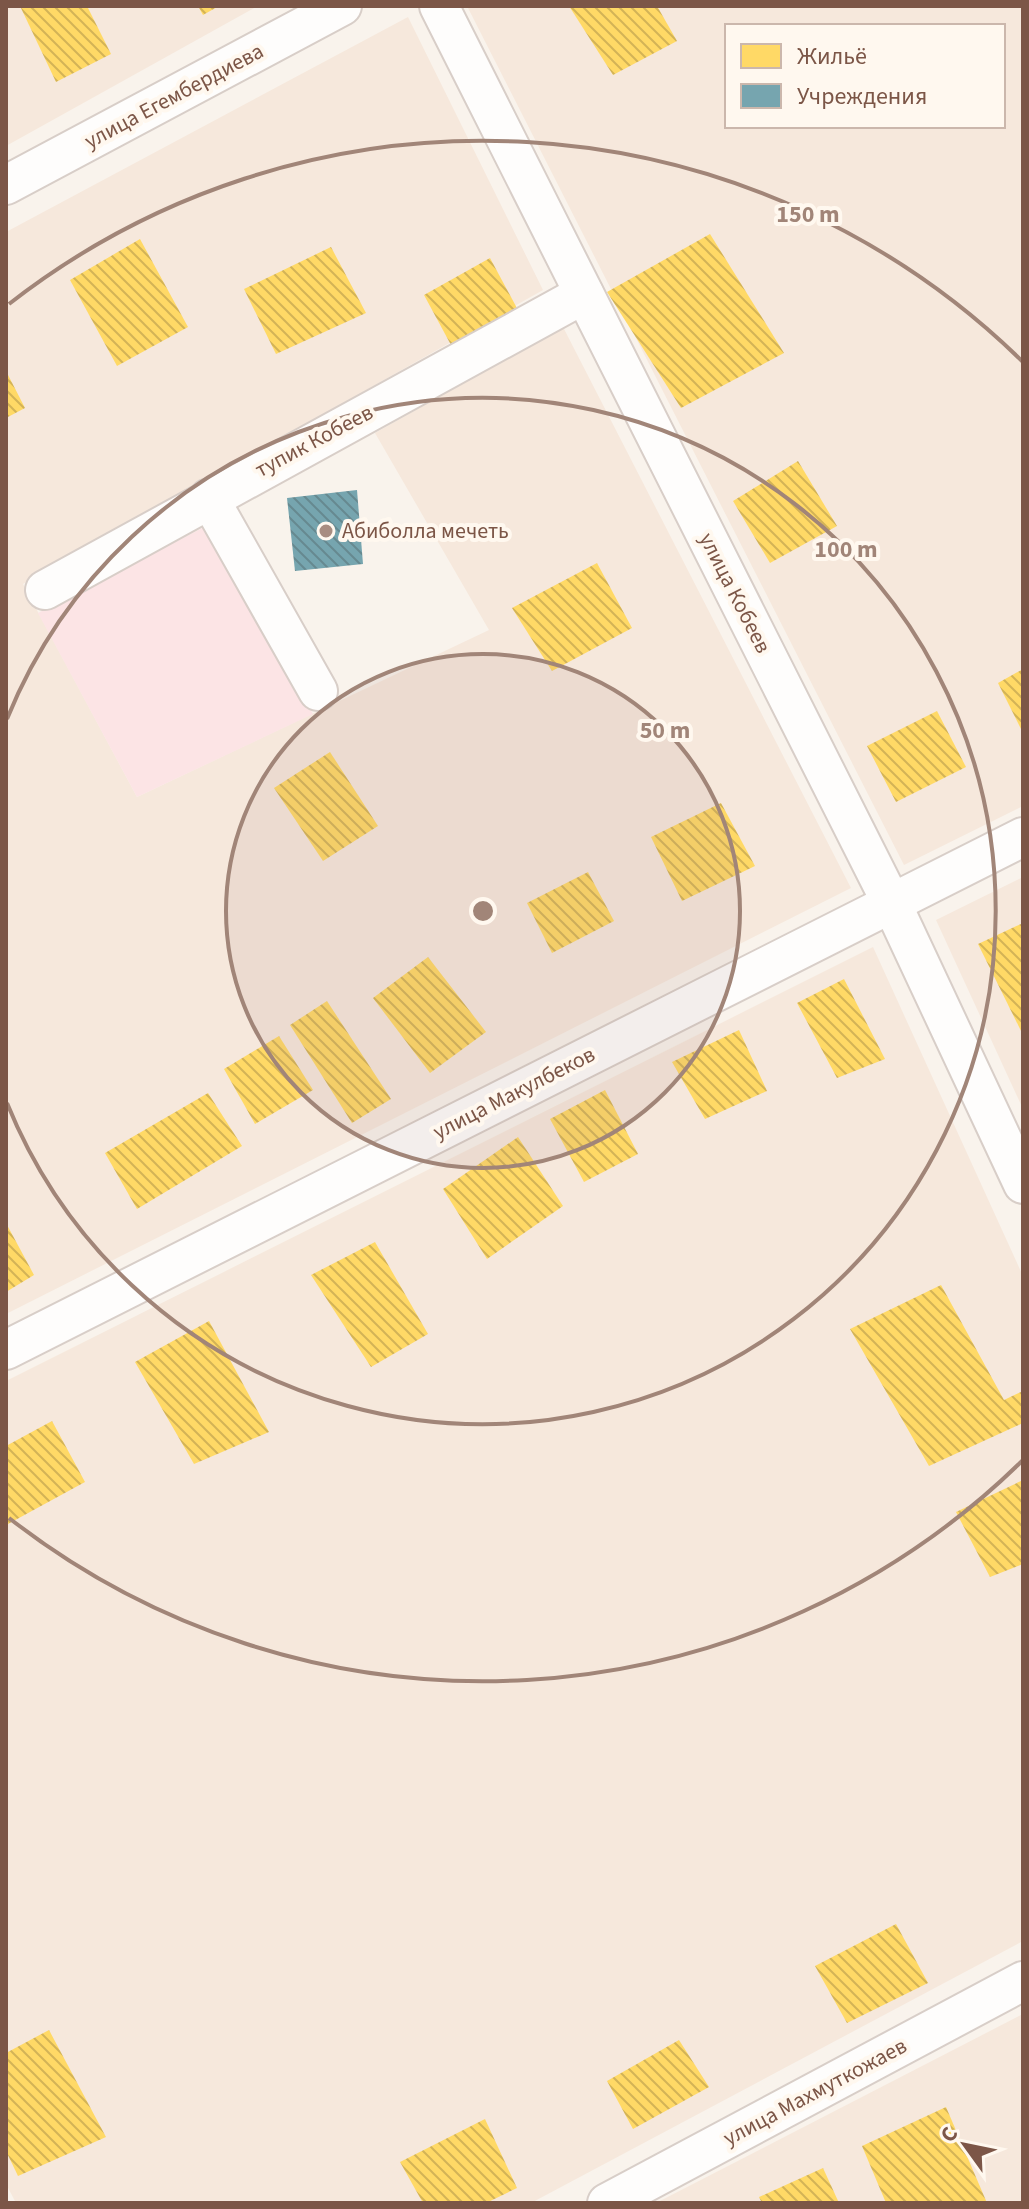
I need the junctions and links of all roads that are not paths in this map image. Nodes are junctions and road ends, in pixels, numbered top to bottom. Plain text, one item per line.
1 (342, 6) edge
2 (439, 6) edge
3 (6, 185) edge
4 (584, 294) junction
5 (209, 498) junction
6 (45, 590) dead end
7 (318, 691) dead end
8 (1023, 837) edge
9 (891, 902) junction
10 (1023, 1184) edge
11 (6, 1350) edge
12 (1023, 1981) edge
13 (607, 2203) edge

1 - 3 street, улица Егембердиева
2 - 4 street, улица Кобеев
4 - 5 street, тупик Кобеев
4 - 9 street, улица Кобеев
5 - 6 street, тупик Кобеев
5 - 7 street
8 - 9 street, улица Макулбеков
9 - 10 street, улица Кобеев
9 - 11 street, улица Макулбеков
12 - 13 street, улица Махмуткожаев

